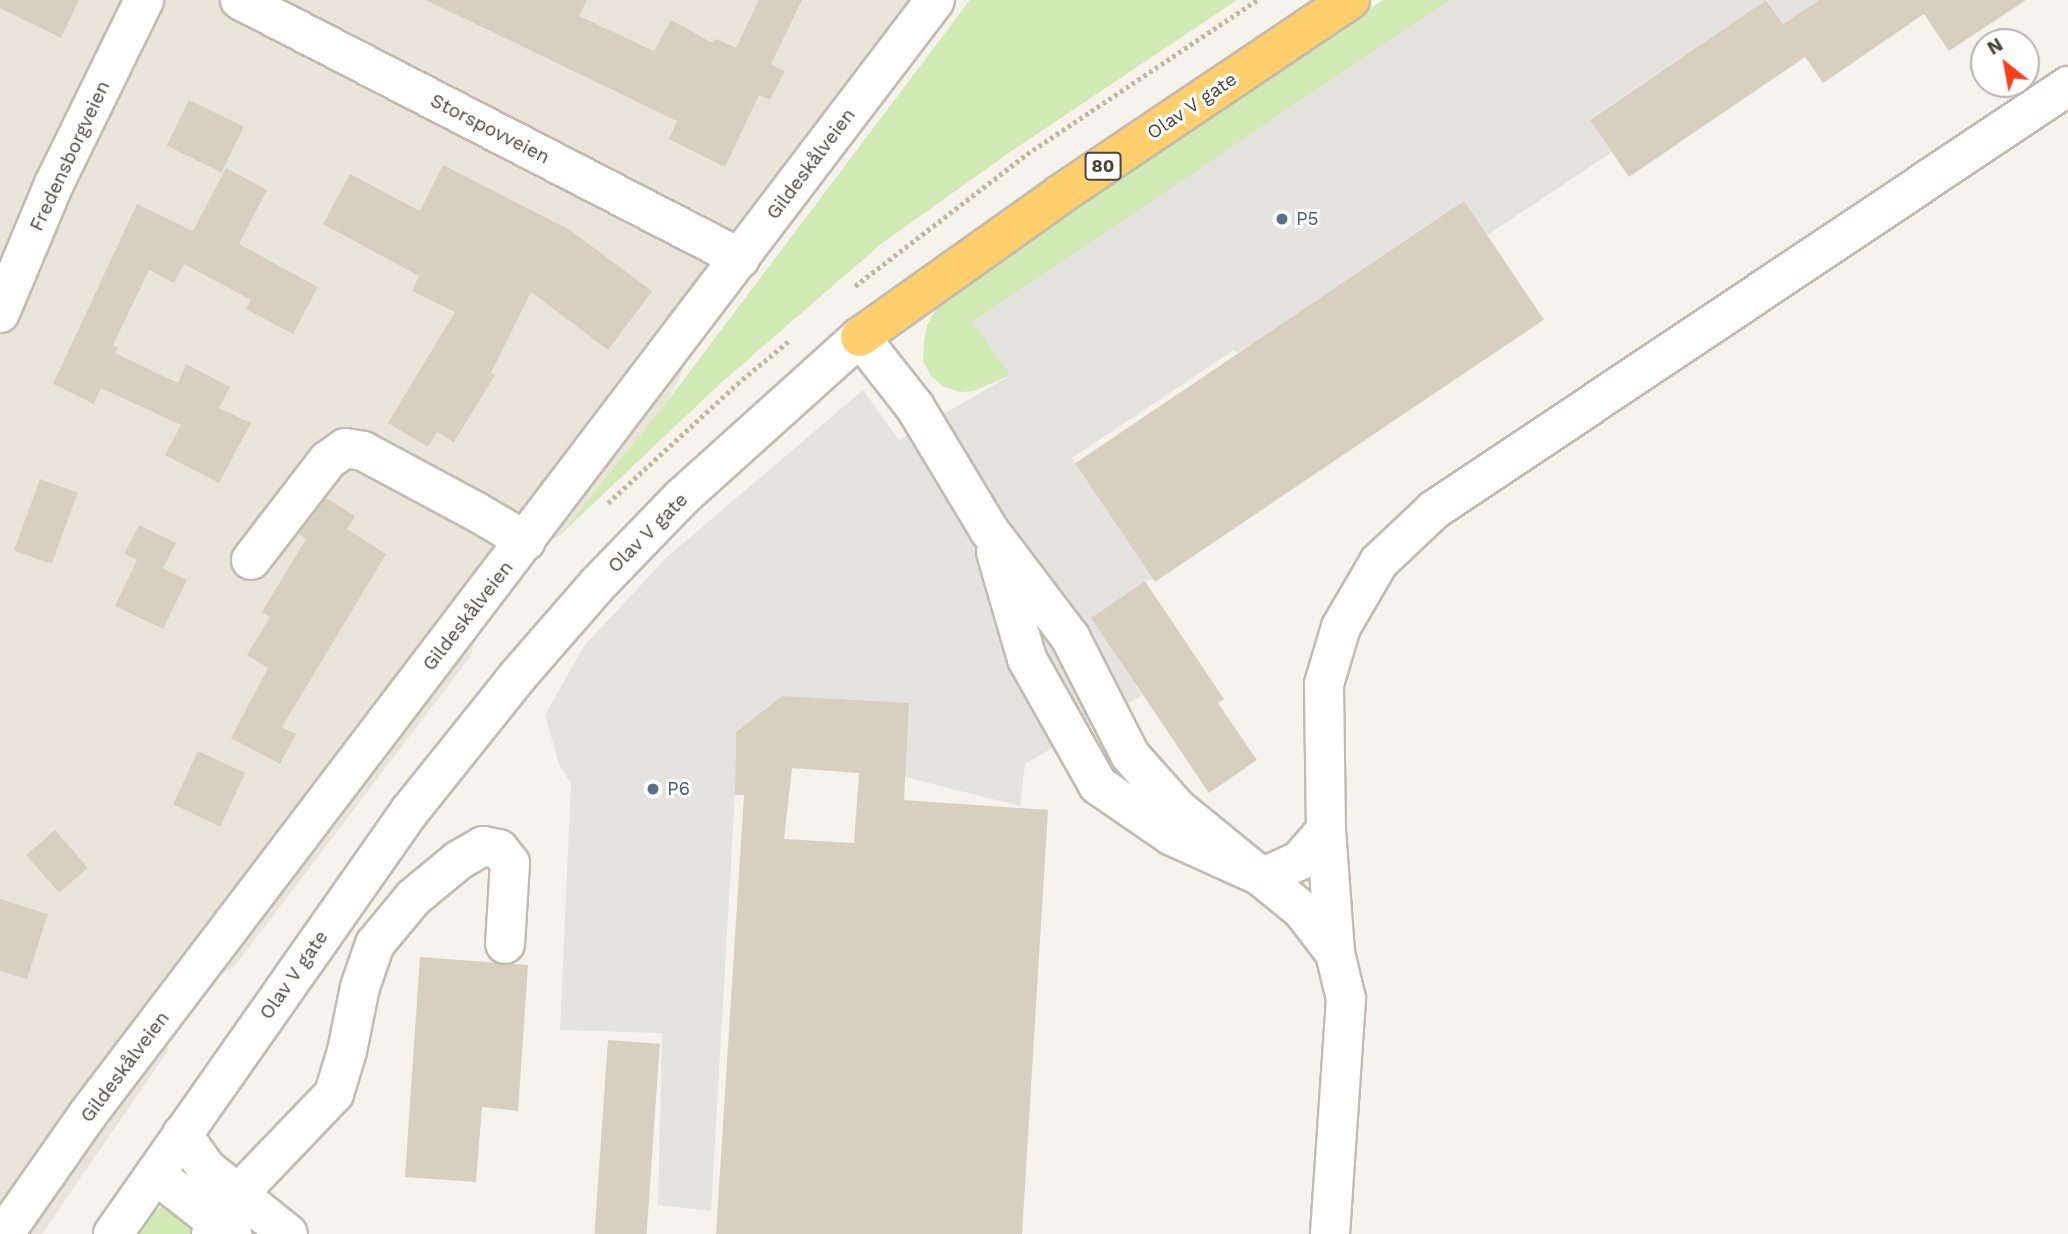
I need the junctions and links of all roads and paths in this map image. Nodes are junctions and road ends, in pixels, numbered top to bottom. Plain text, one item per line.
1 (144, 0) edge
2 (240, 0) edge
3 (935, 0) edge
4 (1350, 0) edge
5 (2068, 86) edge
6 (740, 258) junction
7 (0, 313) edge
8 (860, 337) junction
9 (526, 541) junction
10 (251, 560) dead end
11 (1326, 830) junction
12 (1263, 877) junction
13 (505, 944) dead end
14 (1335, 953) junction
15 (182, 1134) junction
16 (155, 1174) junction
17 (225, 1222) edge
18 (4, 1234) edge
19 (113, 1234) edge
20 (288, 1234) edge
21 (1330, 1234) edge

1 - 7 street, Fredensborgveien
2 - 6 street, Storspovveien
3 - 6 street, Gildeskålveien
4 - 8 highway, Olav V gate / 80
5 - 11 street
6 - 9 street, Gildeskålveien
8 - 12 street
8 - 15 street, Olav V gate
9 - 10 street
9 - 18 street, Gildeskålveien
11 - 12 street
11 - 14 street
12 - 14 street
13 - 17 street
14 - 21 street
15 - 16 street, Olav V gate
15 - 17 street
16 - 17 street
16 - 19 street, Olav V gate
17 - 20 street

